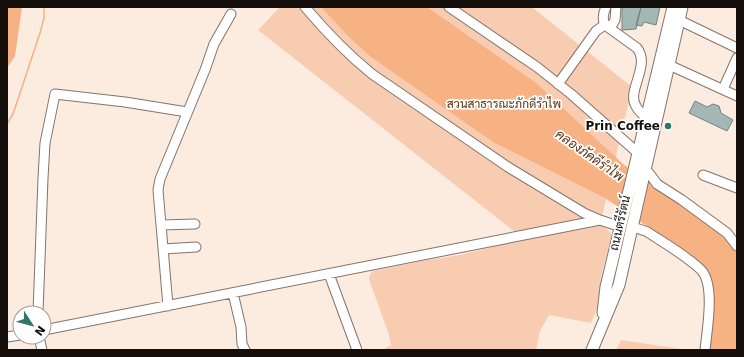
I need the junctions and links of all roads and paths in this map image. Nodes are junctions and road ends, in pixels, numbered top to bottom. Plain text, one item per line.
1 (306, 7) edge
2 (449, 7) edge
3 (606, 7) edge
4 (616, 7) edge
5 (673, 7) edge
6 (682, 7) edge
7 (231, 14) dead end
8 (679, 20) junction
9 (605, 26) junction
10 (737, 48) edge
11 (737, 58) edge
12 (669, 65) junction
13 (558, 84) junction
14 (723, 89) junction
15 (737, 96) edge
16 (187, 112) junction
17 (646, 118) junction
18 (637, 158) junction
19 (645, 171) junction
20 (703, 175) dead end
21 (737, 188) edge
22 (600, 220) junction
23 (622, 223) junction
24 (195, 224) dead end
25 (161, 225) junction
26 (633, 226) junction
27 (737, 246) edge
28 (196, 247) dead end
29 (163, 249) junction
30 (329, 274) junction
31 (233, 293) junction
32 (38, 305) edge
33 (168, 306) junction
34 (602, 326) junction
35 (52, 328) edge
36 (245, 350) edge
37 (357, 350) edge
38 (592, 350) edge
39 (705, 350) edge

1 - 22 street
2 - 13 street
3 - 9 street
4 - 9 street
5 - 17 main road, ถนนตรีรัตน์
6 - 8 main road, ถนนตรีรัตน์
7 - 16 street
8 - 10 street
8 - 12 main road, ถนนตรีรัตน์
9 - 13 street
9 - 17 street
11 - 14 street
12 - 14 street
12 - 19 main road, ถนนตรีรัตน์
13 - 18 street
14 - 15 street
16 - 25 street
16 - 32 street
17 - 18 main road, ถนนตรีรัตน์
18 - 23 main road, ถนนตรีรัตน์
19 - 26 main road, ถนนตรีรัตน์
19 - 27 street
20 - 21 street
22 - 23 street
22 - 30 street
23 - 34 main road, ถนนตรีรัตน์
24 - 25 street
25 - 29 street
26 - 34 main road, ถนนตรีรัตน์
26 - 39 street
28 - 29 street
29 - 33 street
30 - 31 street
30 - 37 street
31 - 33 street
31 - 36 street
33 - 35 street
34 - 38 main road, ถนนตรีรัตน์

